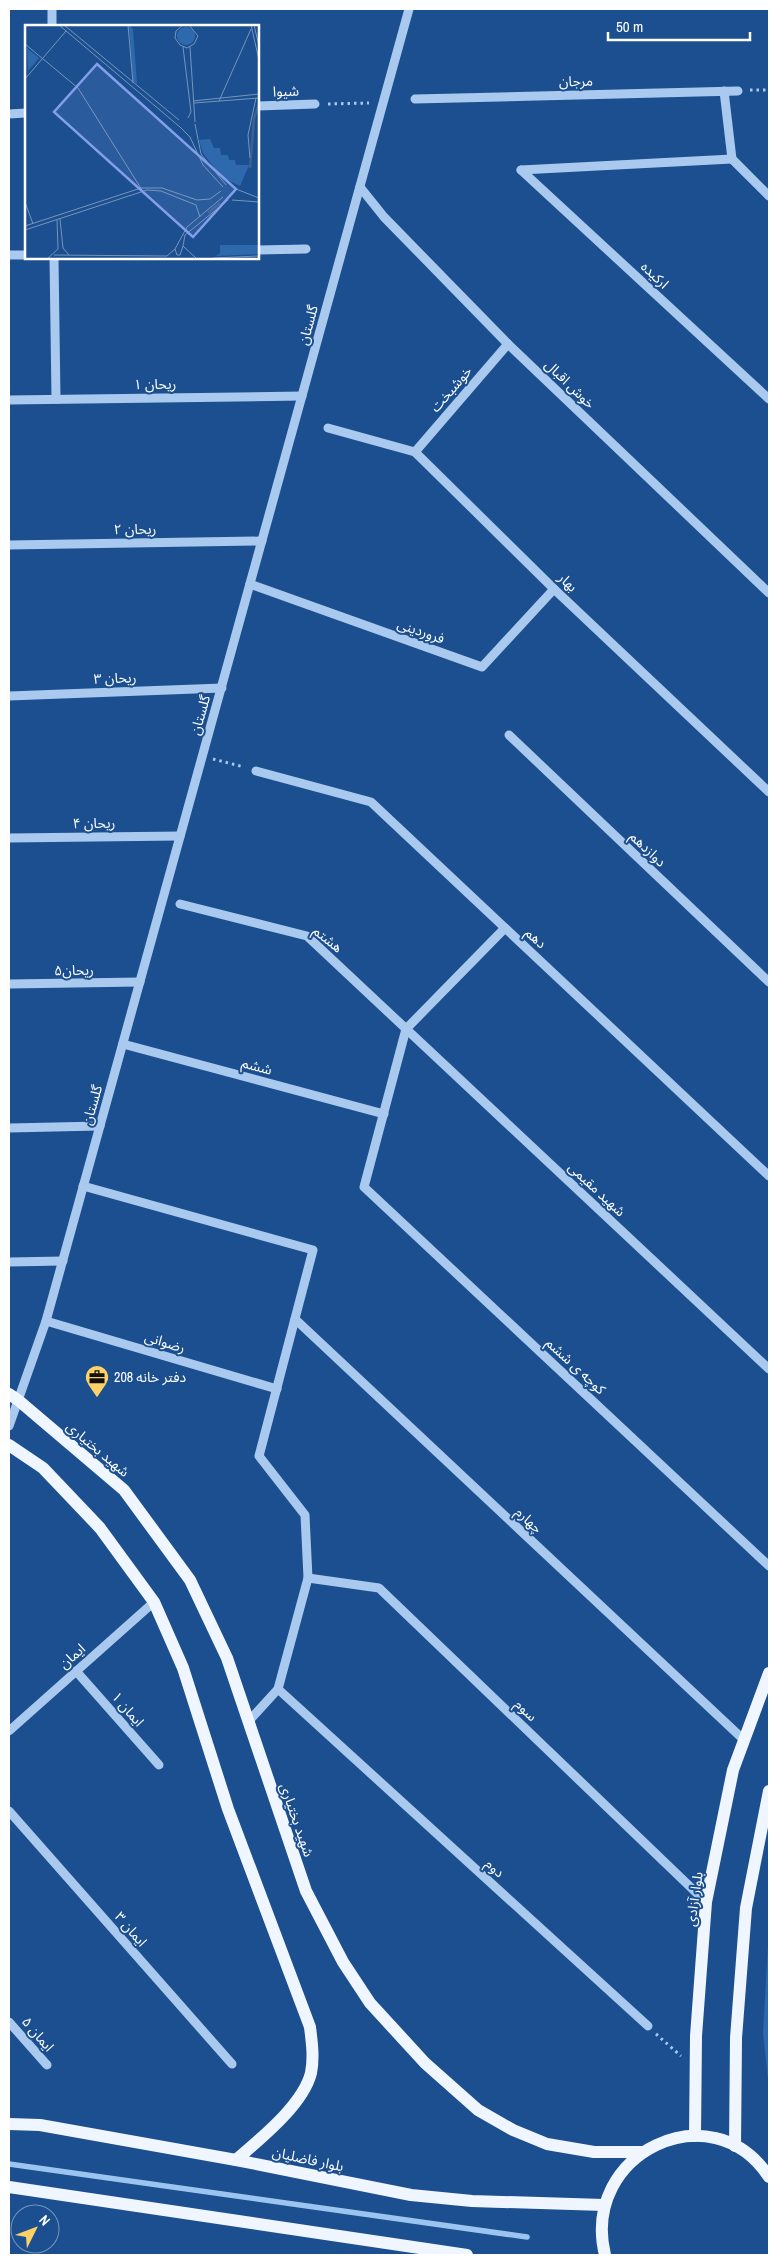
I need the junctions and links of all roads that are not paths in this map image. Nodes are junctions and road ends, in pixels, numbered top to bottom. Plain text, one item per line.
1 (52, 9) edge
2 (409, 9) edge
3 (52, 25) edge
4 (724, 91) junction
5 (738, 91) road end
6 (415, 99) dead end
7 (315, 104) road end
8 (259, 106) edge
9 (25, 113) edge
10 (9, 114) edge
11 (732, 159) junction
12 (360, 187) junction
13 (769, 196) edge
14 (259, 250) edge
15 (306, 250) dead end
16 (25, 255) edge
17 (9, 256) edge
18 (54, 259) edge
19 (508, 344) junction
20 (302, 396) junction
21 (769, 399) edge
22 (9, 400) edge
23 (56, 400) junction
24 (328, 428) dead end
25 (414, 452) junction
26 (262, 541) junction
27 (9, 545) edge
28 (250, 584) junction
29 (554, 589) junction
30 (769, 593) edge
31 (222, 688) junction
32 (9, 696) edge
33 (509, 735) dead end
34 (256, 771) road end
35 (769, 792) edge
36 (180, 836) junction
37 (9, 838) edge
38 (180, 904) dead end
39 (505, 928) junction
40 (140, 982) junction
41 (769, 982) edge
42 (9, 984) edge
43 (406, 1029) junction
44 (123, 1044) junction
45 (384, 1114) junction
46 (100, 1126) junction
47 (9, 1128) edge
48 (769, 1176) edge
49 (83, 1186) junction
50 (63, 1261) junction
51 (9, 1262) edge
52 (295, 1319) junction
53 (46, 1321) junction
54 (769, 1369) edge
55 (277, 1389) junction
56 (13, 1397) edge
57 (9, 1426) edge
58 (9, 1445) edge
59 (769, 1566) edge
60 (308, 1578) junction
61 (154, 1602) junction
62 (76, 1671) junction
63 (769, 1674) edge
64 (278, 1689) junction
65 (248, 1722) junction
66 (9, 1731) edge
67 (744, 1740) junction
68 (159, 1765) dead end
69 (769, 1791) edge
70 (9, 1811) edge
71 (706, 1902) junction
72 (9, 2022) edge
73 (648, 2026) road end
74 (232, 2064) dead end
75 (47, 2065) dead end
76 (9, 2124) edge
77 (695, 2136) junction
78 (735, 2146) junction
79 (641, 2152) junction
80 (236, 2160) junction
81 (769, 2178) edge
82 (9, 2187) edge
83 (604, 2205) junction
84 (467, 2255) edge
85 (605, 2255) edge

1 - 3 street
2 - 12 street, گلستان
4 - 5 street, مرجان
4 - 6 street, مرجان
4 - 11 street
7 - 8 street, شیوا
9 - 10 street
11 - 13 street
11 - 21 street, ارکیده
12 - 19 street, خوش اقبال
12 - 20 street, گلستان
14 - 15 street
16 - 17 street
18 - 23 street
19 - 25 street, خوشبخت
19 - 30 street, خوش اقبال
20 - 23 street, ریحان ۱
20 - 26 street, گلستان
22 - 23 street, ریحان ۱
24 - 25 street, بهار
25 - 29 street, بهار
26 - 27 street, ریحان ۲
26 - 28 street, گلستان
28 - 29 street, فروردینی
28 - 31 street, گلستان
29 - 35 street, بهار
31 - 32 street, ریحان ۳
31 - 36 street, گلستان
33 - 41 street, دوازدهم
34 - 39 street, دهم
36 - 37 street, ریحان ۴
36 - 40 street, گلستان
38 - 43 street, هشتم
39 - 43 street
39 - 48 street, دهم
40 - 42 street, ریحان۵
40 - 44 street, گلستان
43 - 45 street
43 - 54 street, شهید مقیمی
44 - 45 street, ششم
44 - 46 street, گلستان
45 - 59 street, کوچه ی ششم
46 - 47 street
46 - 49 street, گلستان
49 - 50 street, گلستان
49 - 52 street
50 - 51 street
50 - 53 street, گلستان
52 - 55 street
52 - 67 street, چهارم
53 - 55 street, رضوانی
53 - 56 street, گلستان
55 - 60 street
56 - 57 street, گلستان
56 - 65 main road, شهید بختیاری
58 - 61 main road
60 - 64 street
60 - 71 street, سوم
61 - 62 street, ایمان
61 - 80 main road
62 - 66 street, ایمان
62 - 68 street, ایمان ۱
63 - 67 main road, بلوار آزادی
64 - 65 street
64 - 73 street, دوم
65 - 79 main road, شهید بختیاری
67 - 71 main road, بلوار آزادی
69 - 78 main road
70 - 74 street, ایمان ۳
71 - 77 main road, بلوار آزادی
72 - 75 street, ایمان ۵
76 - 80 main road, بلوار فاضلیان
77 - 78 main road
77 - 79 main road
78 - 81 main road
79 - 83 main road
80 - 83 main road, بلوار فاضلیان
82 - 84 main road
83 - 85 main road

